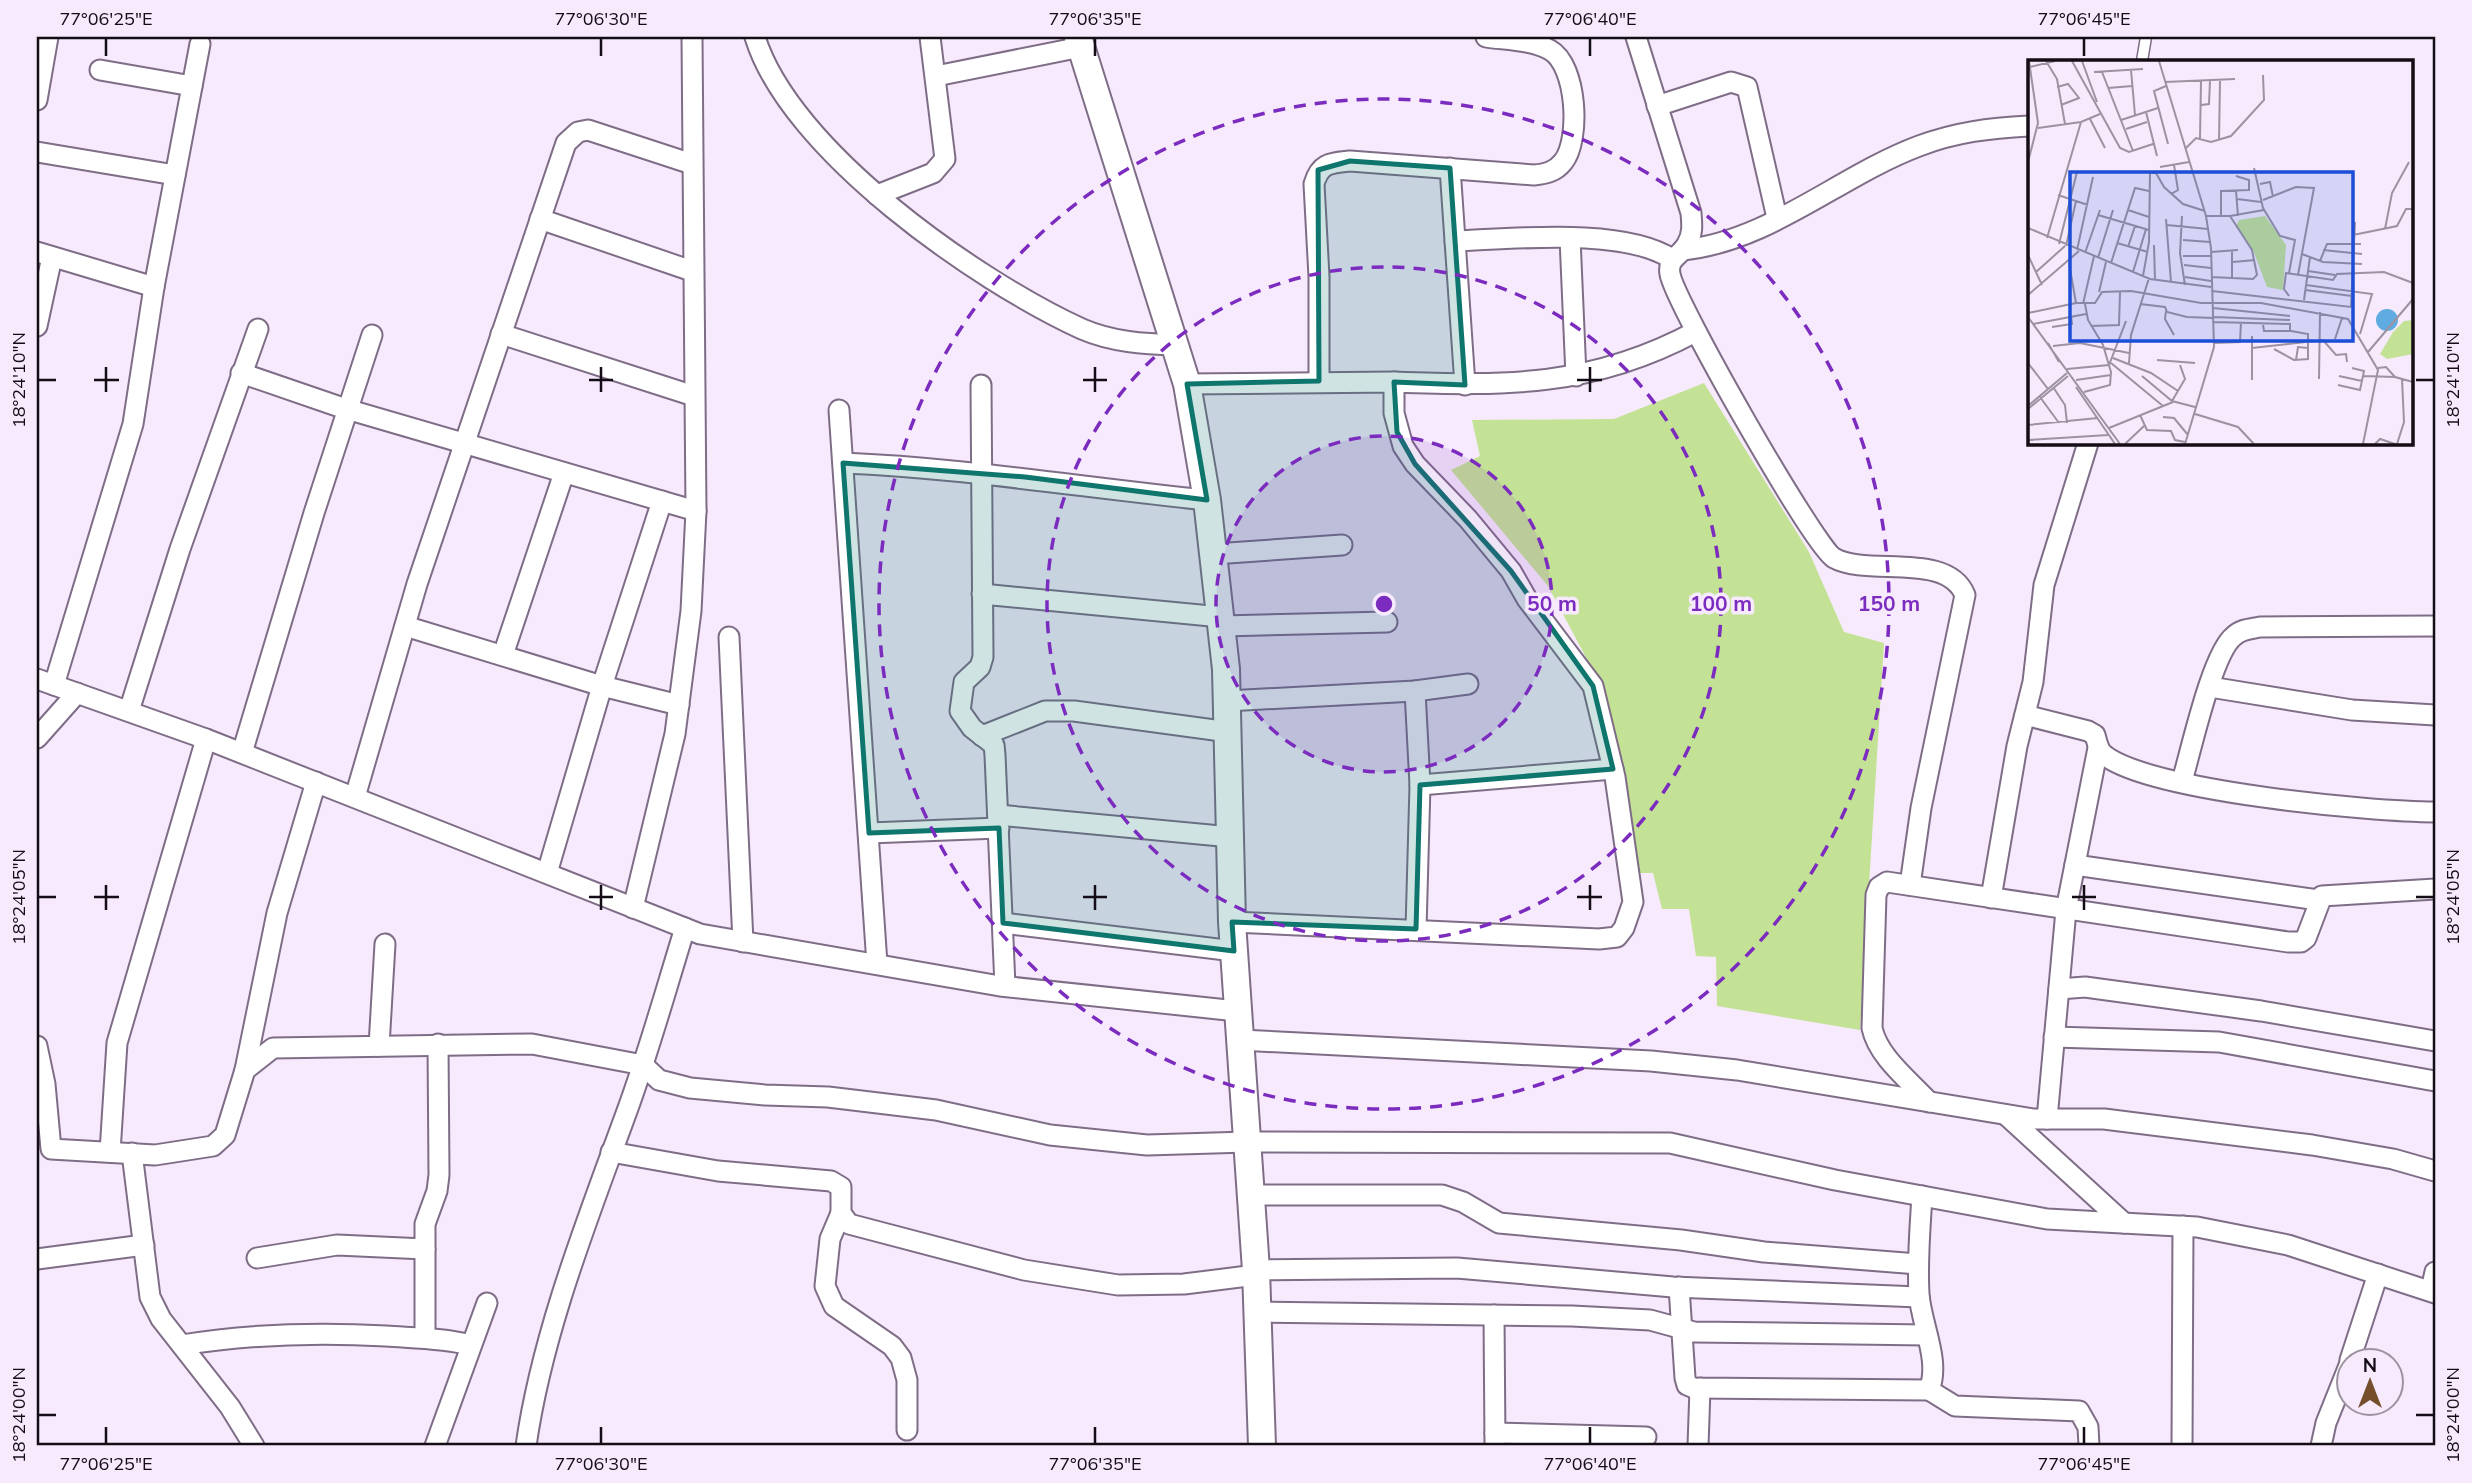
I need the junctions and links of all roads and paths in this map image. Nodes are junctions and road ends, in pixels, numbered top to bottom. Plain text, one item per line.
1 (48, 37) edge
2 (692, 37) edge
3 (755, 37) edge
4 (930, 37) edge
5 (1486, 37) edge
6 (1636, 37) edge
7 (2146, 37) edge
8 (1079, 42) edge
9 (200, 44) dead end
10 (1551, 44) edge
11 (2142, 60) edge
12 (100, 70) dead end
13 (936, 76) junction
14 (192, 86) junction
15 (37, 100) edge
16 (1657, 106) junction
17 (2028, 127) edge
18 (37, 152) edge
19 (692, 164) junction
20 (1450, 168) junction
21 (175, 175) junction
22 (877, 195) junction
23 (1777, 218) junction
24 (540, 219) junction
25 (1570, 238) junction
26 (1455, 241) junction
27 (44, 254) edge
28 (1678, 255) junction
29 (692, 271) junction
30 (154, 287) junction
31 (37, 326) edge
32 (258, 330) dead end
33 (1695, 332) junction
34 (501, 334) junction
35 (373, 335) dead end
36 (1176, 345) junction
37 (241, 373) junction
38 (1576, 376) junction
39 (1319, 381) junction
40 (1394, 382) junction
41 (1187, 384) junction
42 (981, 385) dead end
43 (1465, 385) junction
44 (694, 396) junction
45 (348, 409) junction
46 (839, 410) dead end
47 (464, 444) junction
48 (2088, 444) edge
49 (843, 463) junction
50 (564, 473) junction
51 (980, 473) junction
52 (1207, 500) junction
53 (662, 501) junction
54 (696, 511) junction
55 (1342, 545) dead end
56 (1214, 554) junction
57 (982, 594) junction
58 (1222, 621) junction
59 (1387, 622) dead end
60 (405, 626) junction
61 (2435, 626) edge
62 (729, 637) dead end
63 (503, 655) junction
64 (45, 682) edge
65 (1468, 684) dead end
66 (602, 686) junction
67 (2210, 687) junction
68 (1415, 691) junction
69 (77, 693) junction
70 (1227, 701) junction
71 (679, 705) junction
72 (129, 711) junction
73 (2025, 715) junction
74 (2435, 715) edge
75 (1228, 732) junction
76 (982, 736) junction
77 (37, 738) edge
78 (206, 738) junction
79 (2098, 748) junction
80 (242, 753) junction
81 (1613, 769) junction
82 (2182, 781) junction
83 (316, 782) junction
84 (1420, 785) junction
85 (355, 797) junction
86 (2435, 812) edge
87 (999, 821) junction
88 (869, 833) junction
89 (1231, 837) junction
90 (2075, 865) junction
91 (547, 873) junction
92 (1910, 886) junction
93 (2435, 889) edge
94 (1991, 898) junction
95 (2318, 900) junction
96 (633, 908) junction
97 (2066, 910) junction
98 (1232, 922) junction
99 (1003, 923) junction
100 (685, 928) junction
101 (1416, 929) junction
102 (743, 942) junction
103 (385, 944) dead end
104 (1234, 951) junction
105 (877, 964) junction
106 (1005, 986) junction
107 (2059, 989) junction
108 (1237, 1012) junction
109 (2054, 1037) junction
110 (1240, 1040) junction
111 (2435, 1041) edge
112 (438, 1044) junction
113 (37, 1045) edge
114 (379, 1046) junction
115 (643, 1065) junction
116 (245, 1070) junction
117 (2435, 1080) edge
118 (1929, 1102) junction
119 (2005, 1114) junction
120 (2046, 1119) junction
121 (1247, 1142) junction
122 (44, 1150) edge
123 (110, 1152) junction
124 (611, 1152) junction
125 (132, 1153) junction
126 (2435, 1171) edge
127 (1251, 1195) junction
128 (1922, 1196) junction
129 (841, 1213) junction
130 (2124, 1223) junction
131 (2183, 1226) junction
132 (144, 1245) junction
133 (425, 1249) junction
134 (257, 1258) dead end
135 (37, 1259) edge
136 (1918, 1264) junction
137 (1256, 1272) junction
138 (2378, 1274) junction
139 (2434, 1285) edge
140 (1679, 1287) junction
141 (1919, 1297) junction
142 (487, 1303) dead end
143 (1258, 1312) junction
144 (1494, 1315) junction
145 (1682, 1330) junction
146 (1927, 1335) junction
147 (425, 1338) junction
148 (182, 1345) junction
149 (471, 1345) junction
150 (2355, 1346) edge
151 (1700, 1388) junction
152 (1929, 1390) junction
153 (2336, 1398) edge
154 (907, 1430) dead end
155 (1646, 1437) dead end
156 (1495, 1440) edge
157 (1593, 1441) edge
158 (254, 1446) edge
159 (435, 1446) edge
160 (526, 1446) edge
161 (1262, 1446) edge
162 (1698, 1446) edge
163 (2089, 1446) edge
164 (2182, 1446) edge
165 (2321, 1446) edge

1 - 15 street
2 - 19 street
3 - 22 street
4 - 13 street
5 - 10 street
6 - 16 street
7 - 11 lane
8 - 13 street
8 - 36 main road
9 - 14 street
10 - 20 street
12 - 14 street
13 - 22 street
14 - 21 street
16 - 23 street
16 - 28 street
17 - 23 street
18 - 21 street
19 - 24 street
19 - 29 street
20 - 26 street
20 - 39 street
21 - 30 street
22 - 36 street
23 - 28 street
24 - 29 street
24 - 34 street
25 - 26 street
25 - 28 street
25 - 38 street
26 - 43 street
27 - 30 street
27 - 31 street
28 - 33 street
29 - 44 street
30 - 64 street
32 - 37 street
33 - 38 street
33 - 92 street
34 - 44 street
34 - 47 street
35 - 45 street
36 - 41 main road
37 - 45 street
37 - 72 street
38 - 43 street
39 - 40 street
39 - 41 street
40 - 43 street
40 - 81 street
41 - 52 main road
42 - 51 street
44 - 54 street
45 - 47 street
45 - 80 street
46 - 49 street
47 - 50 street
47 - 60 street
48 - 73 street
49 - 51 street
49 - 88 street
50 - 53 street
50 - 63 street
51 - 52 street
51 - 57 street
52 - 56 main road
53 - 54 street
53 - 66 street
54 - 71 street
55 - 56 street
56 - 58 main road
57 - 58 street
57 - 76 street
58 - 59 street
58 - 70 main road
60 - 63 street
60 - 85 street
61 - 67 street
62 - 102 street
63 - 66 street
64 - 69 street
65 - 68 street
66 - 71 street
66 - 91 street
67 - 74 street
67 - 82 street
68 - 70 street
68 - 84 street
69 - 72 street
69 - 77 street
70 - 75 main road
71 - 96 street
72 - 78 street
73 - 79 street
73 - 94 street
75 - 76 street
75 - 89 main road
76 - 87 street
78 - 80 street
78 - 123 street
79 - 82 street
79 - 90 street
80 - 83 street
81 - 84 street
81 - 101 street
82 - 86 street
83 - 85 street
83 - 116 street
84 - 101 street
85 - 91 street
87 - 88 street
87 - 89 street
87 - 99 street
88 - 105 street
89 - 98 main road
90 - 95 street
90 - 97 street
91 - 96 street
92 - 94 street
92 - 118 street
93 - 95 street
94 - 97 street
95 - 97 street
96 - 100 street
97 - 107 street
98 - 101 street
98 - 104 main road
99 - 104 street
99 - 106 street
100 - 102 street
100 - 115 street
102 - 105 street
103 - 114 street
104 - 108 main road
105 - 106 street
106 - 108 street
107 - 109 street
107 - 111 street
108 - 110 main road
109 - 117 street
109 - 120 street
110 - 118 street
110 - 121 main road
112 - 114 street
112 - 115 street
112 - 133 street
113 - 122 street
114 - 116 street
115 - 121 street
115 - 124 street
116 - 125 street
118 - 119 street
119 - 120 street
119 - 130 street
120 - 126 street
121 - 127 main road
121 - 128 street
122 - 123 street
123 - 125 street
124 - 129 street
124 - 160 street
125 - 132 street
127 - 136 street
127 - 137 main road
128 - 130 street
128 - 136 street
129 - 137 street
129 - 154 street
130 - 131 street
131 - 138 street
131 - 164 street
132 - 135 street
132 - 148 street
133 - 134 street
133 - 147 street
136 - 141 street
137 - 140 street
137 - 143 main road
138 - 139 street
138 - 150 street
140 - 141 street
140 - 145 street
141 - 146 street
142 - 149 street
143 - 144 street
143 - 161 main road
144 - 145 street
144 - 156 street
145 - 146 street
145 - 151 street
146 - 152 street
147 - 148 street
147 - 149 street
148 - 158 street
149 - 159 street
151 - 152 street
151 - 162 street
152 - 163 street
153 - 165 street
155 - 157 street
156 - 157 street

